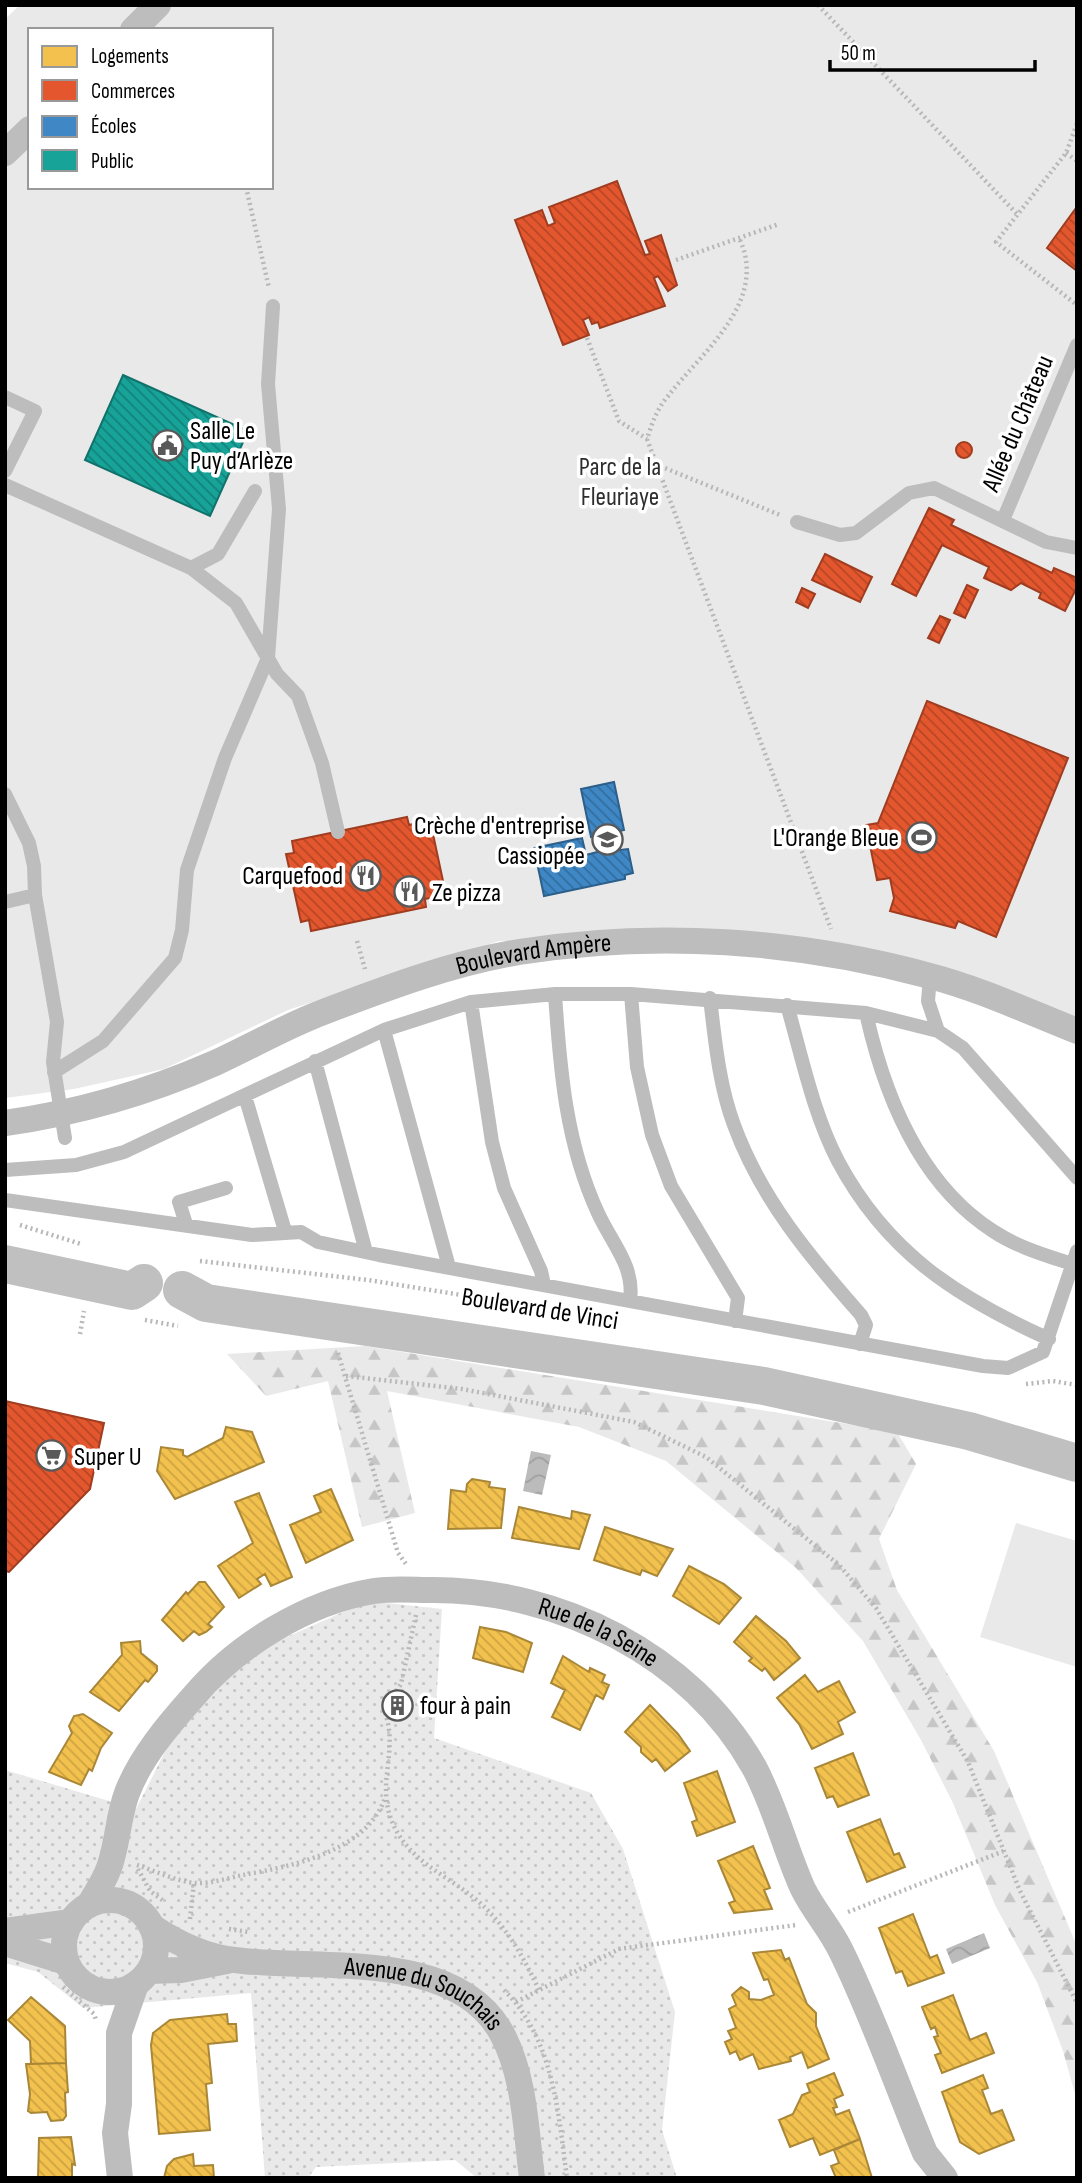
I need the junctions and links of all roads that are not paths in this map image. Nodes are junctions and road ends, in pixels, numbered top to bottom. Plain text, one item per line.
1 (158, 5) edge
2 (135, 28) edge
3 (28, 131) edge
4 (5, 153) edge
5 (273, 306) road end
6 (1077, 345) edge
7 (5, 397) edge
8 (5, 471) edge
9 (5, 485) edge
10 (255, 491) dead end
11 (1003, 520) junction
12 (797, 522) road end
13 (1077, 548) edge
14 (191, 568) junction
15 (268, 658) junction
16 (5, 794) edge
17 (338, 832) dead end
18 (35, 895) junction
19 (5, 902) edge
20 (930, 976) junction
21 (631, 994) junction
22 (555, 995) junction
23 (710, 998) junction
24 (471, 1002) junction
25 (787, 1005) junction
26 (866, 1013) junction
27 (384, 1030) junction
28 (937, 1031) junction
29 (1077, 1031) edge
30 (315, 1061) junction
31 (54, 1072) junction
32 (245, 1096) junction
33 (5, 1123) edge
34 (62, 1126) junction
35 (5, 1170) edge
36 (1077, 1178) edge
37 (226, 1188) dead end
38 (5, 1200) edge
39 (186, 1224) junction
40 (285, 1231) junction
41 (366, 1252) junction
42 (1074, 1257) edge
43 (5, 1264) edge
44 (449, 1268) junction
45 (544, 1285) junction
46 (629, 1301) junction
47 (735, 1321) junction
48 (1049, 1339) junction
49 (860, 1344) junction
50 (1077, 1463) edge
51 (129, 1860) junction
52 (129, 1904) junction
53 (80, 1913) junction
54 (151, 1926) junction
55 (5, 1931) edge
56 (5, 1943) edge
57 (232, 1960) junction
58 (63, 1973) junction
59 (143, 1977) junction
60 (93, 1989) junction
61 (108, 2028) junction
62 (926, 2165) edge
63 (120, 2178) edge
64 (532, 2178) edge
65 (945, 2178) edge

1 - 2 street
3 - 4 street
5 - 15 lane
6 - 11 lane, Allée du Château
7 - 8 lane
9 - 14 lane
10 - 14 lane
11 - 12 lane, Allée du Château
11 - 13 lane, Allée du Château
14 - 15 lane
15 - 17 lane
15 - 31 lane
16 - 18 lane
18 - 19 lane
18 - 31 lane
20 - 28 lane
20 - 29 street, Boulevard Ampère
20 - 34 street, Boulevard Ampère
21 - 22 lane
21 - 23 lane
21 - 47 lane
22 - 24 lane
22 - 46 lane
23 - 25 lane
23 - 49 lane
24 - 27 lane
24 - 45 lane
25 - 26 lane
25 - 48 lane
26 - 28 lane
26 - 42 lane
27 - 30 lane
27 - 44 lane
28 - 36 lane
30 - 32 lane
30 - 41 lane
31 - 34 lane
32 - 35 lane
32 - 40 lane
33 - 34 street, Boulevard Ampère
37 - 39 lane
38 - 39 lane
39 - 40 lane
40 - 41 lane
41 - 44 lane
42 - 48 lane
43 - 50 main road, Boulevard de Vinci
44 - 45 lane
45 - 46 lane
46 - 47 lane
47 - 49 lane
48 - 49 lane
51 - 52 street
51 - 53 street, Rue de la Seine
51 - 62 street, Rue de la Seine
52 - 53 street
52 - 54 street
53 - 55 street
53 - 58 street
54 - 57 street, Avenue du Souchais
54 - 59 street
56 - 58 street
57 - 59 street, Avenue du Souchais
57 - 64 street, Avenue du Souchais
58 - 60 street
59 - 60 street
59 - 61 street
60 - 61 street
61 - 63 street
62 - 65 street, Rue de la Seine

